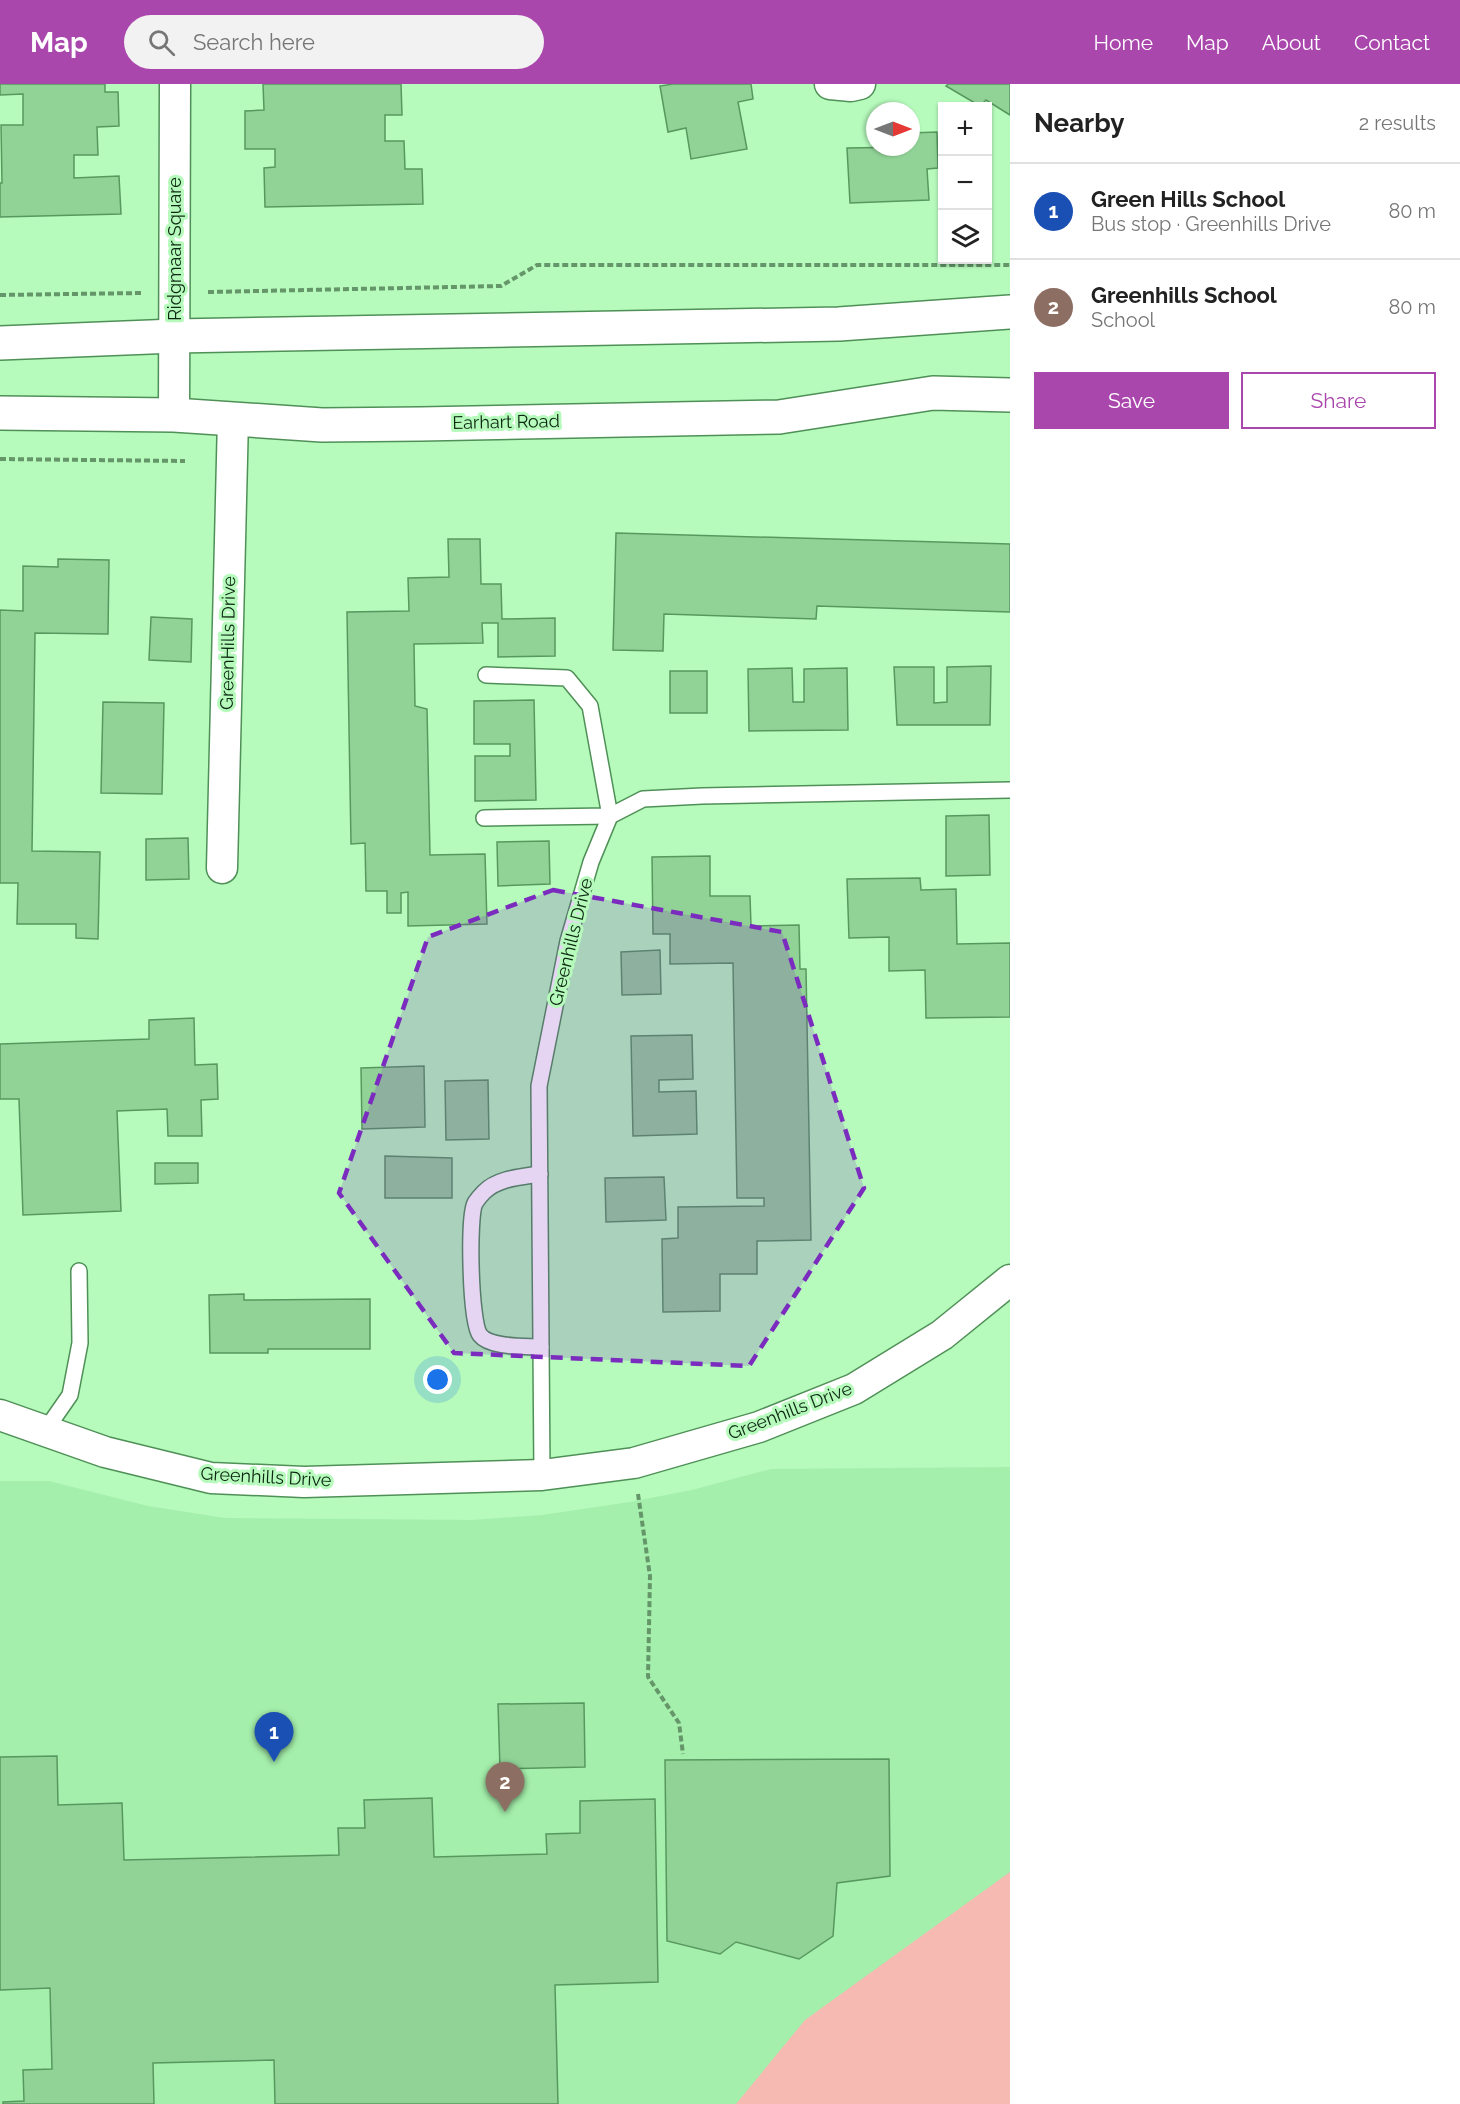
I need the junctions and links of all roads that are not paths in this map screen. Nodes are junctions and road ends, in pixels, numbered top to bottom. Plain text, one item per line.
1 (175, 84) edge
2 (830, 84) edge
3 (860, 84) edge
4 (1010, 312) edge
5 (175, 336) junction
6 (0, 343) edge
7 (1010, 394) edge
8 (0, 412) edge
9 (174, 415) junction
10 (233, 418) junction
11 (486, 675) dead end
12 (1010, 790) edge
13 (610, 816) junction
14 (484, 818) dead end
15 (222, 868) dead end
16 (540, 1174) junction
17 (79, 1271) dead end
18 (1010, 1281) edge
19 (541, 1347) junction
20 (0, 1415) edge
21 (45, 1431) junction
22 (542, 1476) junction

1 - 5 street, Ridgmaar Square
2 - 3 street
4 - 5 street
5 - 6 street
5 - 9 street, Ridgmaar Square
7 - 10 street, Earhart Road
8 - 9 street, Earhart Road
9 - 10 street, Earhart Road
10 - 15 street, GreenHills Drive
11 - 13 lane
12 - 13 lane
13 - 14 lane
13 - 16 lane, Greenhills Drive
16 - 19 lane, Greenhills Drive
16 - 19 lane
17 - 21 lane
18 - 22 street, Greenhills Drive
19 - 22 lane, Greenhills Drive
20 - 21 street, Greenhills Drive
21 - 22 street, Greenhills Drive

